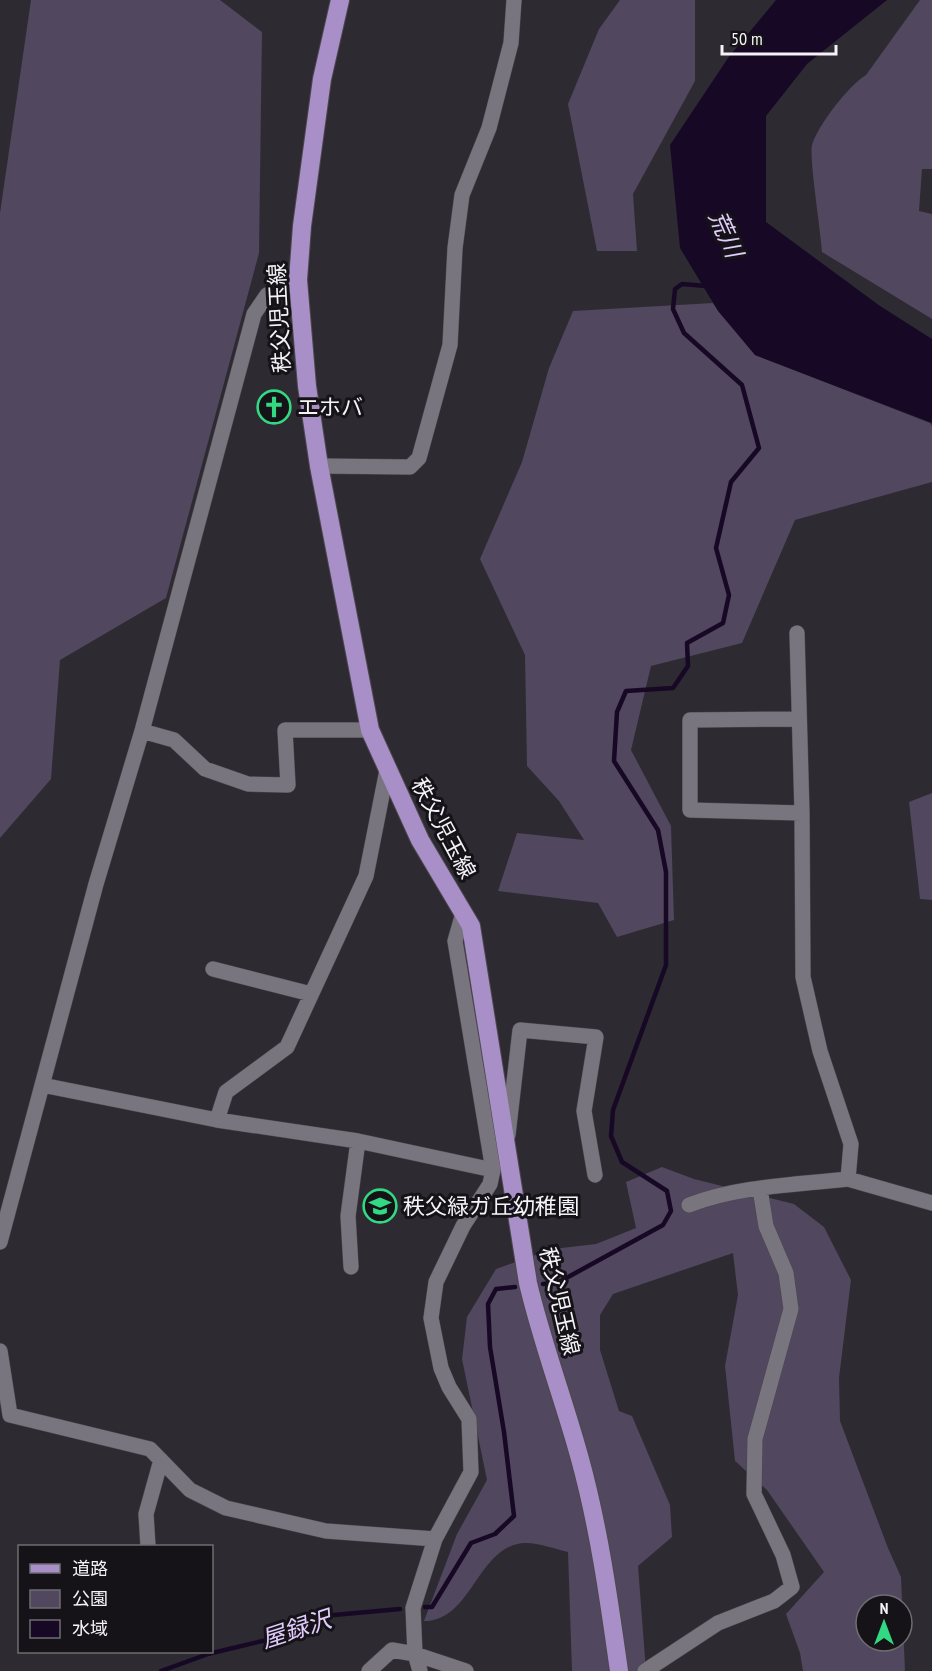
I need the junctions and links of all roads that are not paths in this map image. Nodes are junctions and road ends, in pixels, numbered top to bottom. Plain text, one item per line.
1 (340, 0) edge
2 (514, 0) edge
3 (298, 280) junction
4 (319, 466) junction
5 (797, 633) dead end
6 (799, 719) junction
7 (370, 730) junction
8 (142, 731) junction
9 (387, 770) junction
10 (802, 813) junction
11 (463, 913) junction
12 (213, 969) dead end
13 (311, 994) junction
14 (42, 1085) junction
15 (217, 1120) junction
16 (358, 1141) junction
17 (507, 1148) junction
18 (493, 1170) junction
19 (595, 1175) dead end
20 (848, 1179) junction
21 (760, 1189) junction
22 (932, 1203) edge
23 (689, 1205) dead end
24 (0, 1242) edge
25 (351, 1267) dead end
26 (0, 1351) edge
27 (161, 1460) junction
28 (435, 1539) junction
29 (148, 1545) edge
30 (415, 1654) junction
31 (369, 1671) edge
32 (420, 1671) edge
33 (466, 1671) edge
34 (619, 1671) edge
35 (645, 1671) edge

1 - 3 main road, 秩父児玉線
2 - 4 street
3 - 4 main road, 秩父児玉線
3 - 8 street
4 - 7 main road, 秩父児玉線
5 - 6 street
6 - 10 street
6 - 10 street
7 - 8 street
7 - 9 main road, 秩父児玉線
8 - 14 street
9 - 11 main road, 秩父児玉線
9 - 13 street
10 - 20 street
11 - 17 main road, 秩父児玉線
11 - 18 street
12 - 13 street
13 - 15 street
14 - 15 street
14 - 24 street
15 - 16 street
16 - 18 street
16 - 25 street
17 - 19 street
17 - 34 main road, 秩父児玉線
18 - 28 street
20 - 21 street
20 - 22 street
21 - 23 street
21 - 35 street
26 - 27 street
27 - 28 street
27 - 29 street
28 - 30 street
30 - 31 street
30 - 32 street
30 - 33 street

